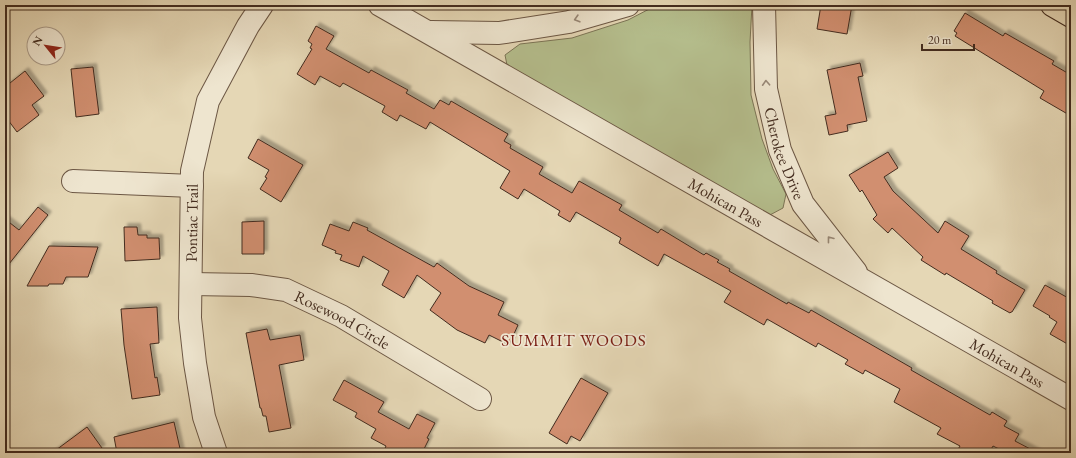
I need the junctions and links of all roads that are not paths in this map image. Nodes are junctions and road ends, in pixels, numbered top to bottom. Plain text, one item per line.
1 (262, 5) edge
2 (380, 5) edge
3 (628, 5) edge
4 (764, 5) edge
5 (1052, 5) edge
6 (1071, 16) edge
7 (428, 32) junction
8 (73, 181) dead end
9 (192, 186) junction
10 (863, 281) junction
11 (191, 284) junction
12 (480, 399) dead end
13 (1071, 399) edge
14 (216, 453) edge

1 - 9 street, Pontiac Trail
2 - 7 street, Mohican Pass
3 -> 7 street
10 -> 4 street, Cherokee Drive
5 - 6 main road
7 - 10 street, Mohican Pass
8 - 9 street
9 - 11 street, Pontiac Trail
10 - 13 street, Mohican Pass
11 - 12 street, Rosewood Circle
11 - 14 street, Pontiac Trail

